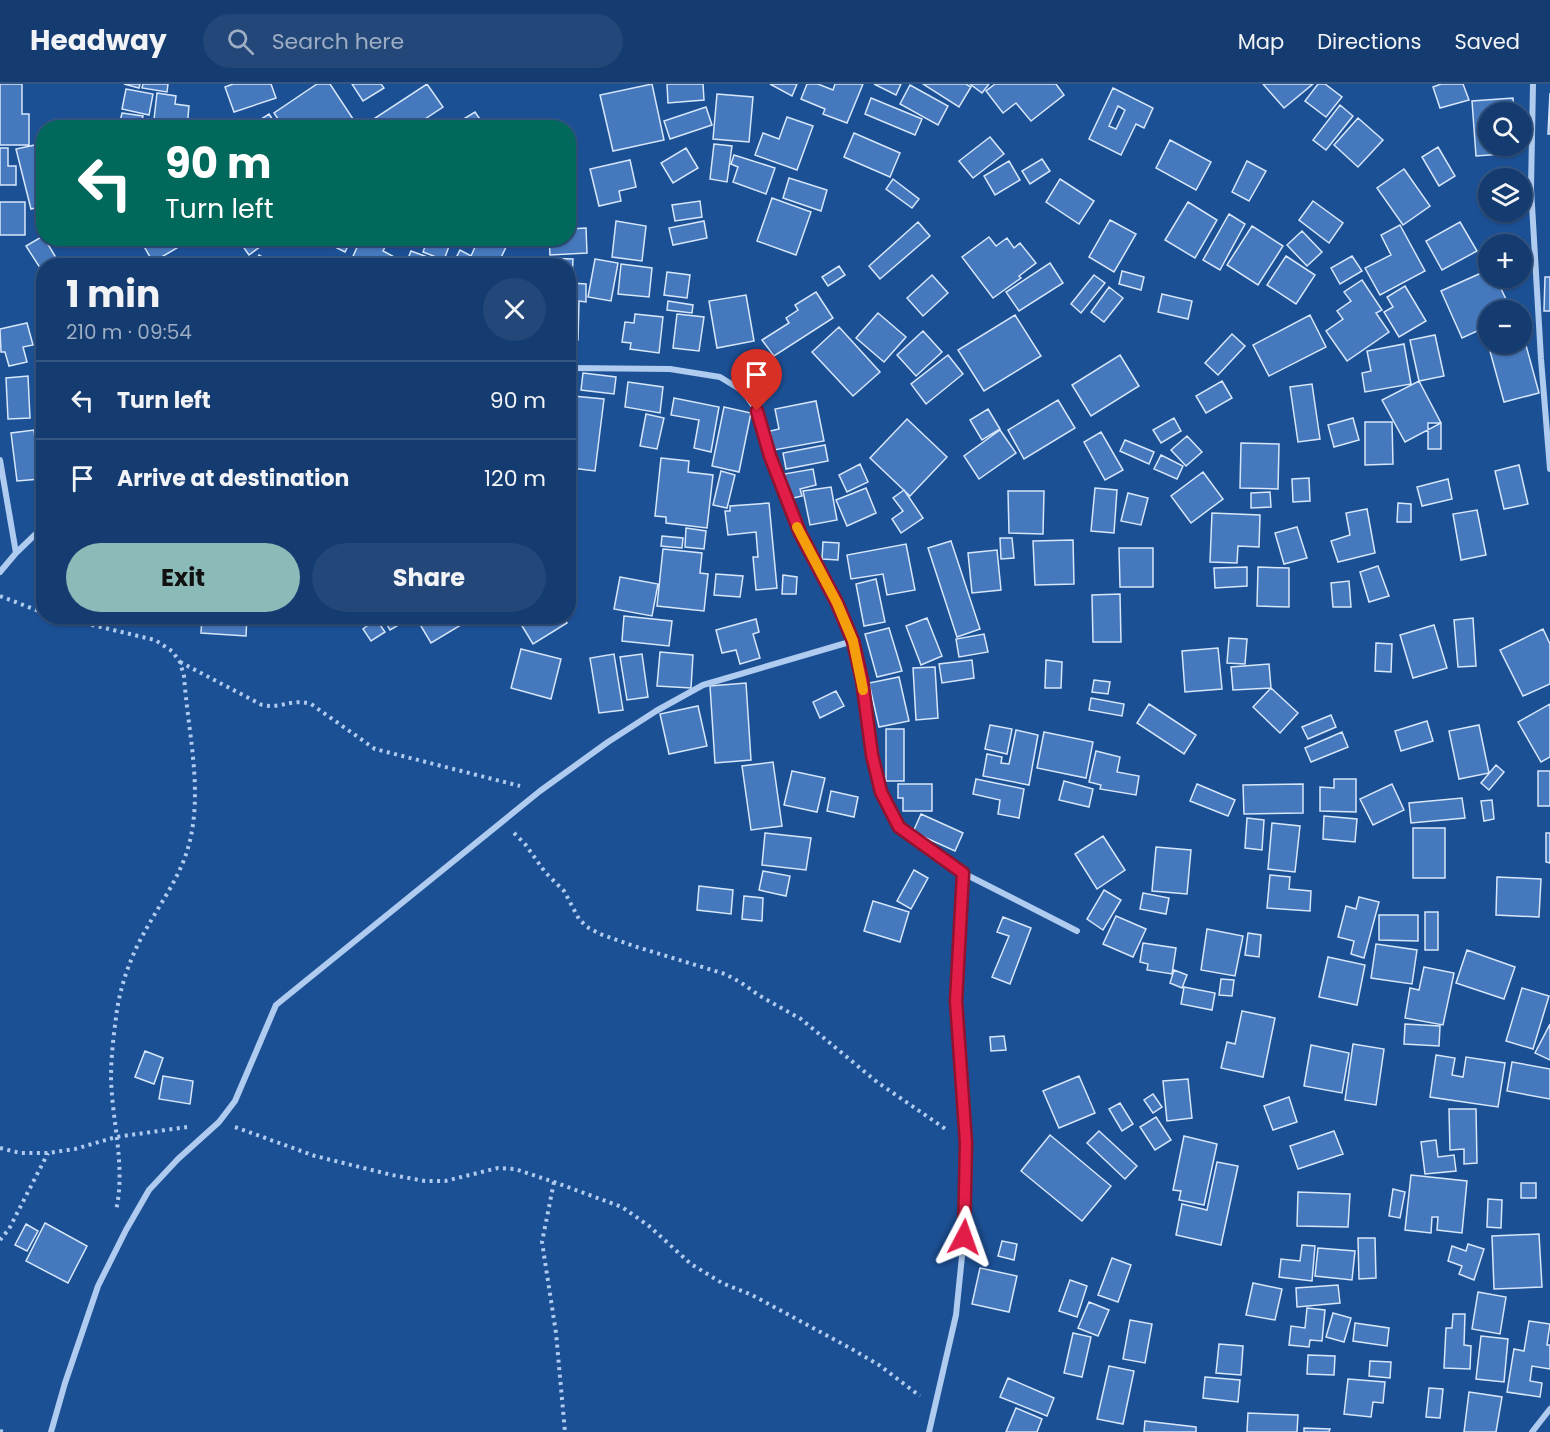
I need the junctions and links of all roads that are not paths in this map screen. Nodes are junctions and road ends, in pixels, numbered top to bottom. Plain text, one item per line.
1 (1533, 84) edge
2 (576, 368) edge
3 (0, 460) edge
4 (1550, 470) edge
5 (36, 534) edge
6 (16, 553) junction
7 (0, 572) edge
8 (853, 641) junction
9 (963, 873) junction
10 (1077, 931) dead end
11 (1550, 1409) edge
12 (51, 1432) edge
13 (929, 1432) edge
14 (1532, 1432) edge

1 - 4 street
2 - 8 street
3 - 6 street
5 - 6 street
6 - 7 street
8 - 9 street
8 - 12 street
9 - 10 street
9 - 13 street
11 - 14 street

